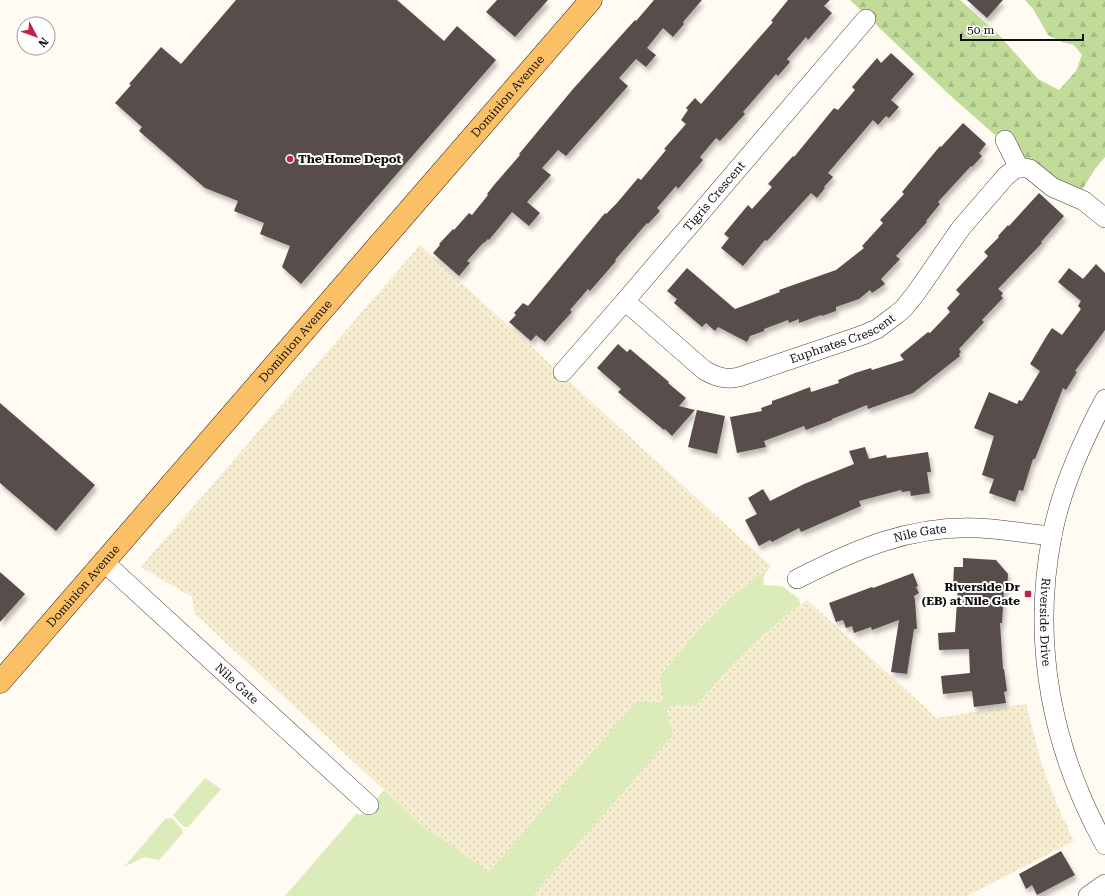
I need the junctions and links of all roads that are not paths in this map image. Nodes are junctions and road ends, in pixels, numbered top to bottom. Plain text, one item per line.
1 (591, 0) edge
2 (866, 19) dead end
3 (1005, 140) dead end
4 (1019, 168) junction
5 (1105, 218) edge
6 (625, 301) junction
7 (563, 372) dead end
8 (1105, 399) edge
9 (1052, 536) junction
10 (104, 562) junction
11 (797, 579) dead end
12 (0, 682) edge
13 (369, 805) dead end
14 (1105, 845) edge
15 (1105, 884) edge
16 (1088, 896) edge

1 - 10 main road, Dominion Avenue
2 - 6 street, Tigris Crescent
3 - 4 street
4 - 5 street
4 - 6 street, Euphrates Crescent
6 - 7 street, Tigris Crescent
8 - 9 street, Riverside Drive
9 - 11 street, Nile Gate
9 - 14 street, Riverside Drive
10 - 12 main road, Dominion Avenue
10 - 13 street, Nile Gate
15 - 16 street

